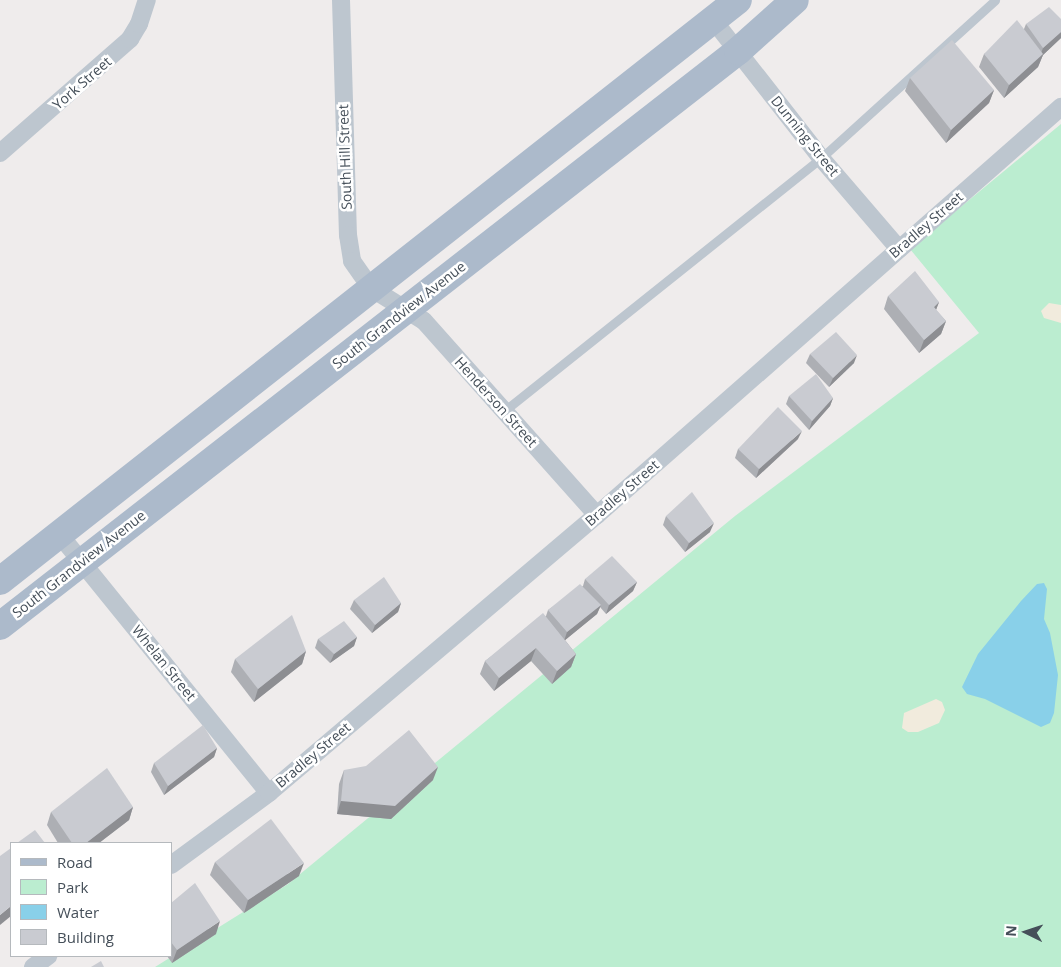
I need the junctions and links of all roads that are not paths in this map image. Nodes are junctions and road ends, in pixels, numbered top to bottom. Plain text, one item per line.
1 (147, 0) edge
2 (340, 0) edge
3 (738, 0) edge
4 (795, 0) edge
5 (995, 0) edge
6 (714, 21) junction
7 (738, 52) junction
8 (1061, 107) edge
9 (0, 153) edge
10 (822, 158) junction
11 (899, 249) junction
12 (389, 298) junction
13 (504, 411) junction
14 (597, 515) junction
15 (59, 534) junction
16 (81, 561) junction
17 (0, 581) edge
18 (0, 626) edge
19 (269, 793) junction
20 (172, 864) edge
21 (47, 957) edge
22 (33, 967) edge

1 - 9 street, York Street
2 - 12 street, South Hill Street
3 - 6 main road, South Grandview Avenue
4 - 7 main road, South Grandview Avenue
5 - 10 lane
6 - 7 street, Dunning Street
6 - 12 main road, South Grandview Avenue
7 - 10 street, Dunning Street
7 - 12 main road, South Grandview Avenue
8 - 11 street, Bradley Street
10 - 11 street, Dunning Street
10 - 13 lane
11 - 14 street, Bradley Street
12 - 13 street, Henderson Street
12 - 15 main road, South Grandview Avenue
12 - 16 main road, South Grandview Avenue
13 - 14 street, Henderson Street
14 - 19 street, Bradley Street
15 - 16 street, Whelan Street
15 - 17 main road, South Grandview Avenue
16 - 18 main road, South Grandview Avenue
16 - 19 street, Whelan Street
19 - 20 street, Bradley Street
21 - 22 street

